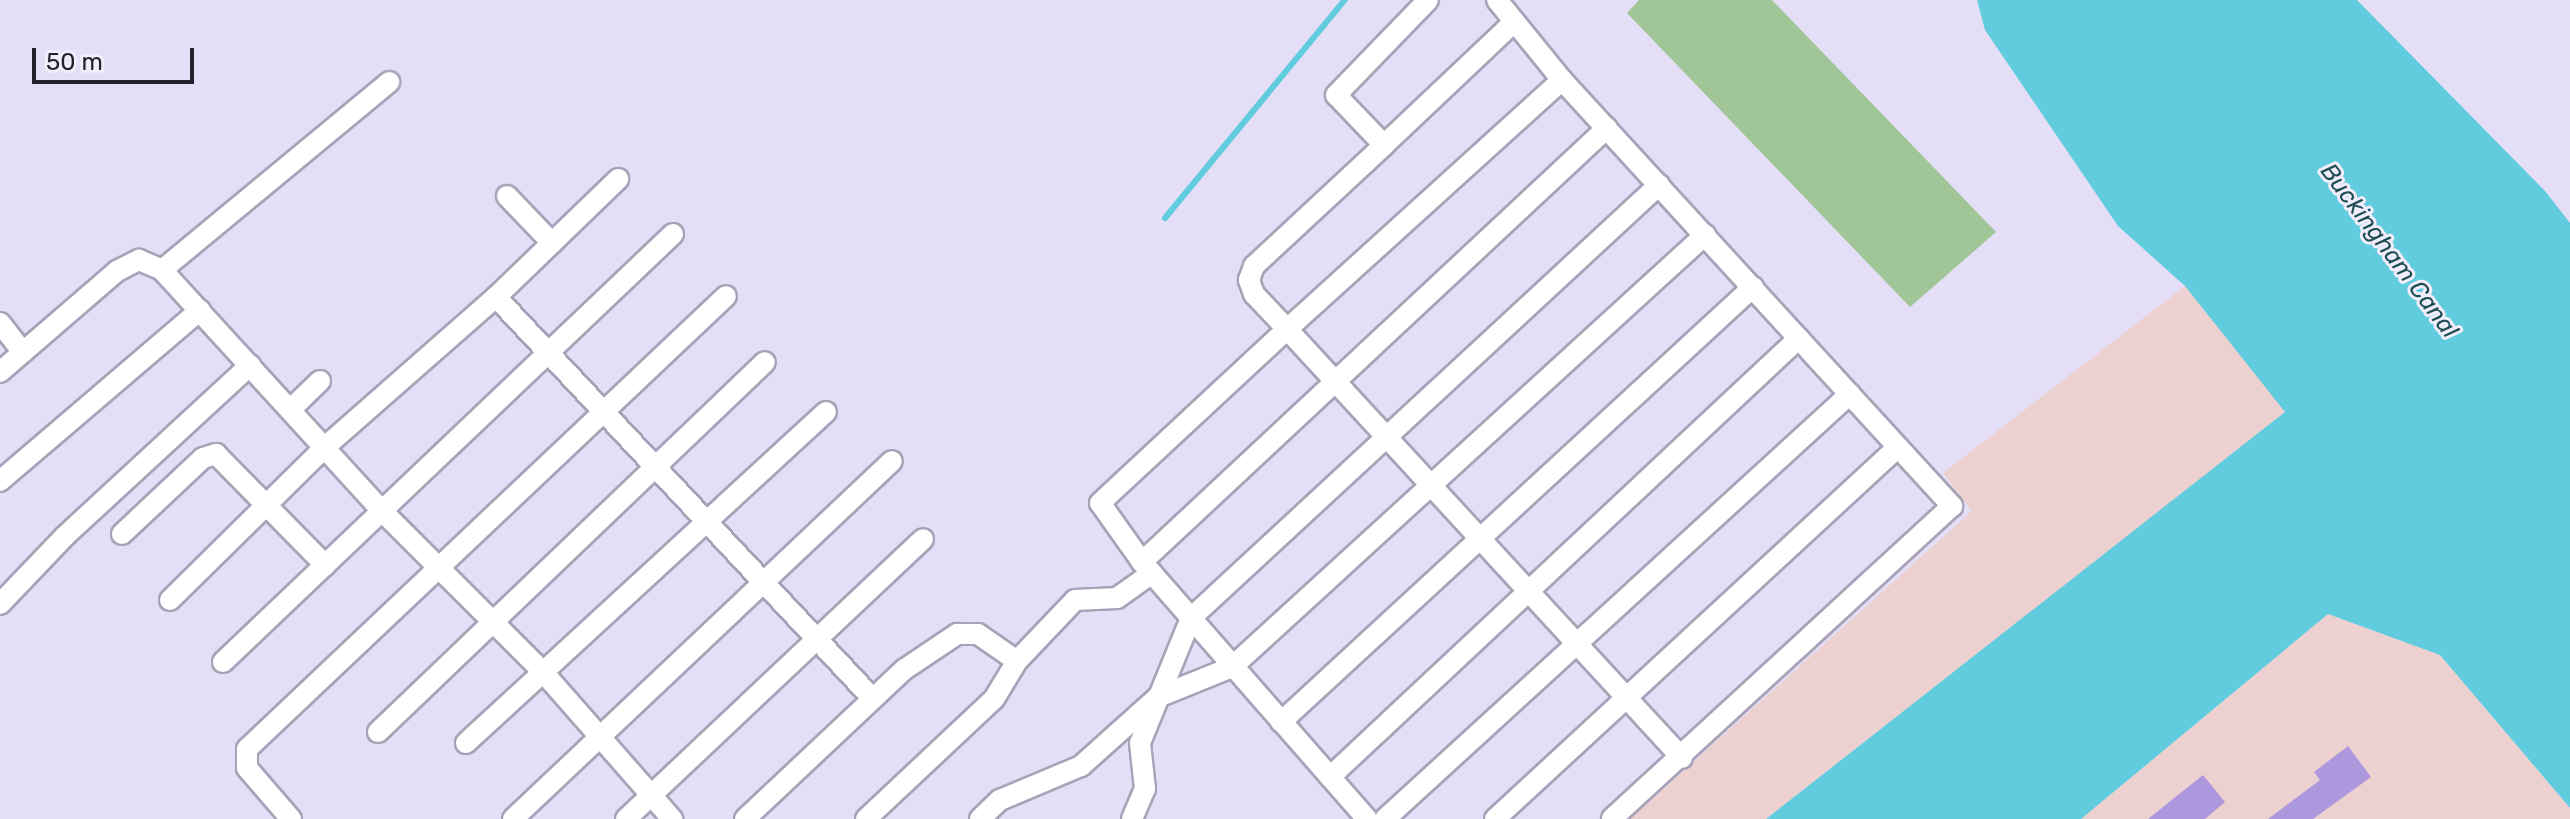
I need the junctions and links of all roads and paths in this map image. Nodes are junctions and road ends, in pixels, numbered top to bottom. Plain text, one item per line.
1 (1428, 0) edge
2 (1497, 0) edge
3 (1514, 22) junction
4 (1562, 80) junction
5 (389, 82) dead end
6 (1607, 128) junction
7 (1384, 145) junction
8 (618, 179) dead end
9 (1659, 185) junction
10 (507, 196) dead end
11 (673, 234) dead end
12 (1705, 235) junction
13 (552, 243) junction
14 (162, 270) junction
15 (1753, 287) junction
16 (726, 296) dead end
17 (496, 297) junction
18 (200, 310) junction
19 (0, 323) edge
20 (1287, 329) junction
21 (1799, 338) junction
22 (23, 352) junction
23 (548, 352) junction
24 (765, 362) dead end
25 (250, 365) junction
26 (0, 372) edge
27 (320, 381) dead end
28 (1335, 382) junction
29 (1850, 394) junction
30 (292, 408) junction
31 (602, 410) junction
32 (826, 412) dead end
33 (1386, 437) junction
34 (325, 447) junction
35 (1898, 447) junction
36 (892, 461) dead end
37 (654, 466) junction
38 (134, 478) junction
39 (0, 481) edge
40 (1430, 485) junction
41 (159, 501) junction
42 (266, 505) junction
43 (382, 511) junction
44 (708, 524) junction
45 (122, 534) dead end
46 (923, 539) dead end
47 (1480, 539) junction
48 (325, 565) junction
49 (435, 566) junction
50 (1147, 568) junction
51 (763, 582) junction
52 (1529, 592) junction
53 (170, 600) dead end
54 (0, 604) edge
55 (1191, 618) junction
56 (489, 622) junction
57 (817, 639) junction
58 (1578, 645) junction
59 (1017, 661) junction
60 (223, 662) dead end
61 (1232, 667) junction
62 (543, 672) junction
63 (1158, 697) junction
64 (1626, 697) junction
65 (873, 699) junction
66 (1281, 722) junction
67 (378, 732) dead end
68 (600, 735) junction
69 (466, 743) dead end
70 (1682, 758) junction
71 (1330, 777) junction
72 (651, 795) junction
73 (291, 819) edge
74 (513, 819) edge
75 (626, 819) edge
76 (672, 819) edge
77 (745, 819) edge
78 (866, 819) edge
79 (980, 819) edge
80 (1132, 819) edge
81 (1367, 819) edge
82 (1385, 819) edge
83 (1495, 819) edge
84 (1612, 819) edge

1 - 7 street
2 - 3 street
3 - 4 street
3 - 7 street
4 - 6 street
4 - 20 street
5 - 14 street
6 - 9 street
6 - 28 street
7 - 20 street
8 - 13 street
9 - 12 street
9 - 33 street
10 - 13 street
11 - 23 street
12 - 15 street
12 - 40 street
13 - 17 street
14 - 18 street
14 - 22 street
15 - 21 street
15 - 47 street
16 - 31 street
17 - 23 street
17 - 34 street
18 - 25 street
18 - 39 street
19 - 22 street
20 - 28 street
20 - 50 street
21 - 29 street
21 - 52 street
22 - 26 street
23 - 31 street
23 - 43 street
24 - 37 street
25 - 30 street
25 - 38 street
27 - 30 street
28 - 33 street
28 - 50 street
29 - 35 street
29 - 58 street
30 - 34 street
31 - 37 street
31 - 49 street
32 - 44 street
33 - 40 street
33 - 55 street
34 - 42 street
34 - 43 street
35 - 64 street
35 - 70 street
36 - 51 street
37 - 44 street
37 - 56 street
38 - 41 street
38 - 54 street
40 - 47 street
40 - 61 street
41 - 42 street
41 - 45 street
42 - 48 street
42 - 53 street
43 - 48 street
43 - 49 street
44 - 51 street
44 - 62 street
46 - 57 street
47 - 52 street
47 - 66 street
48 - 60 street
49 - 56 street
49 - 73 street
50 - 55 street
50 - 59 street
51 - 57 street
51 - 68 street
52 - 58 street
52 - 71 street
55 - 61 street
55 - 63 street
56 - 62 street
56 - 67 street
57 - 65 street
57 - 72 street
58 - 64 street
58 - 82 street
59 - 65 street
59 - 78 street
61 - 63 street
61 - 66 street
62 - 68 street
62 - 69 street
63 - 79 street
63 - 80 street
64 - 70 street
64 - 83 street
65 - 77 street
66 - 71 street
68 - 72 street
68 - 74 street
70 - 84 street
71 - 81 street
72 - 75 street
72 - 76 street

